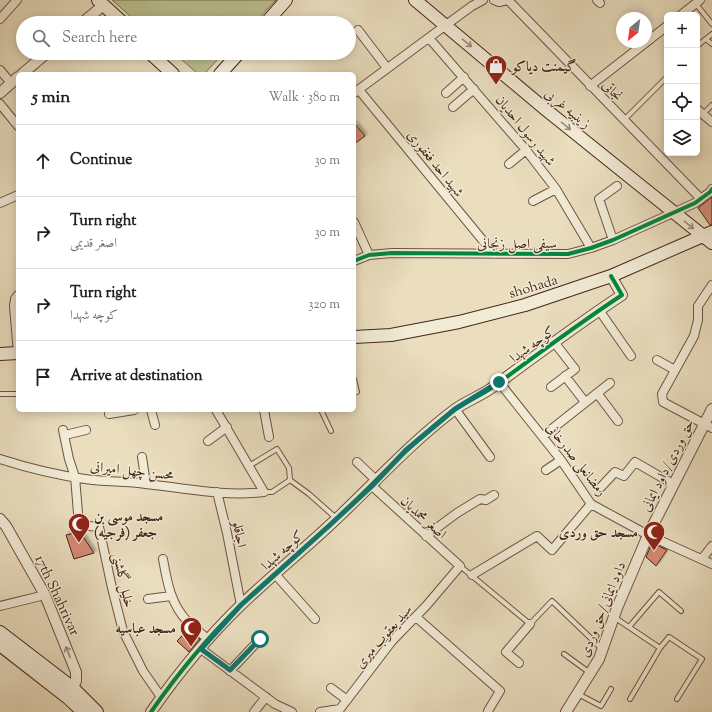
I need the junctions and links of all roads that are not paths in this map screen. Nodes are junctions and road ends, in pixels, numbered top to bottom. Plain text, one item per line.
1 (17, 0) edge
2 (286, 0) edge
3 (415, 0) edge
4 (484, 0) edge
5 (508, 0) edge
6 (497, 1) edge
7 (698, 2) edge
8 (96, 3) edge
9 (685, 12) edge
10 (87, 16) edge
11 (109, 16) edge
12 (114, 16) edge
13 (272, 16) edge
14 (0, 19) edge
15 (712, 24) edge
16 (446, 25) junction
17 (664, 28) edge
18 (358, 30) dead end
19 (712, 34) edge
20 (429, 38) junction
21 (706, 39) junction
22 (700, 44) edge
23 (712, 44) edge
24 (39, 60) edge
25 (158, 60) edge
26 (164, 60) edge
27 (233, 60) edge
28 (387, 68) junction
29 (0, 70) edge
30 (24, 72) edge
31 (171, 72) edge
32 (177, 72) edge
33 (222, 72) edge
34 (464, 77) junction
35 (14, 80) edge
36 (664, 80) edge
37 (590, 86) junction
38 (474, 89) junction
39 (356, 91) edge
40 (0, 93) edge
41 (446, 93) dead end
42 (0, 104) edge
43 (712, 105) edge
44 (453, 107) dead end
45 (700, 111) edge
46 (624, 120) junction
47 (712, 122) edge
48 (16, 124) edge
49 (526, 150) junction
50 (509, 164) dead end
51 (617, 186) dead end
52 (556, 189) junction
53 (712, 189) edge
54 (16, 196) edge
55 (700, 198) junction
56 (533, 201) dead end
57 (0, 203) edge
58 (674, 212) junction
59 (709, 237) edge
60 (357, 238) edge
61 (613, 240) junction
62 (591, 248) junction
63 (494, 254) junction
64 (369, 255) junction
65 (356, 260) edge
66 (612, 276) junction
67 (711, 288) edge
68 (16, 298) edge
69 (599, 310) junction
70 (16, 330) edge
71 (356, 337) edge
72 (554, 342) junction
73 (16, 353) edge
74 (0, 354) edge
75 (631, 356) dead end
76 (657, 360) dead end
77 (676, 370) junction
78 (565, 376) junction
79 (499, 382) junction
80 (610, 383) dead end
81 (551, 387) dead end
82 (597, 393) junction
83 (0, 394) edge
84 (16, 394) edge
85 (585, 402) junction
86 (712, 408) edge
87 (455, 409) junction
88 (120, 412) edge
89 (152, 412) edge
90 (217, 412) edge
91 (264, 412) edge
92 (321, 412) edge
93 (109, 414) dead end
94 (618, 421) dead end
95 (155, 425) dead end
96 (708, 426) edge
97 (227, 427) junction
98 (86, 430) dead end
99 (331, 431) dead end
100 (543, 436) junction
101 (269, 437) dead end
102 (208, 440) dead end
103 (142, 457) dead end
104 (490, 457) dead end
105 (0, 458) edge
106 (561, 460) junction
107 (357, 462) dead end
108 (249, 466) junction
109 (546, 470) dead end
110 (75, 477) junction
111 (290, 480) junction
112 (374, 483) junction
113 (146, 484) junction
114 (673, 484) junction
115 (601, 487) dead end
116 (217, 492) junction
117 (264, 492) junction
118 (494, 495) dead end
119 (591, 504) junction
120 (0, 519) edge
121 (337, 519) junction
122 (648, 535) junction
123 (426, 536) junction
124 (712, 546) edge
125 (163, 559) dead end
126 (702, 559) junction
127 (712, 564) edge
128 (460, 566) junction
129 (275, 574) junction
130 (472, 575) junction
131 (45, 595) junction
132 (172, 596) junction
133 (148, 599) dead end
134 (241, 605) junction
135 (0, 606) edge
136 (681, 611) dead end
137 (614, 616) junction
138 (416, 617) junction
139 (315, 619) dead end
140 (530, 624) junction
141 (629, 627) junction
142 (0, 632) edge
143 (260, 639) dead end
144 (209, 640) junction
145 (0, 645) edge
146 (660, 648) junction
147 (201, 649) junction
148 (602, 649) junction
149 (564, 654) dead end
150 (519, 663) dead end
151 (230, 670) junction
152 (590, 673) junction
153 (331, 688) dead end
154 (611, 688) dead end
155 (70, 693) junction
156 (577, 694) junction
157 (161, 697) junction
158 (266, 697) junction
159 (630, 699) dead end
160 (677, 699) dead end
161 (347, 700) junction
162 (343, 710) edge
163 (488, 711) dead end
164 (83, 712) edge
165 (97, 712) edge
166 (151, 712) edge
167 (254, 712) edge
168 (292, 712) edge
169 (320, 712) edge
170 (566, 712) edge

1 - 14 street
2 - 13 main road
3 - 16 main road, زینبیه غربی
4 - 16 street
5 - 6 street
5 - 37 street, نجاتی
7 - 9 street
7 - 15 lane
8 - 10 street
8 - 11 main road
8 - 12 main road
16 - 20 street
16 -> 58 main road, زینبیه غربی
17 - 37 street
18 - 28 street
19 - 21 lane
20 - 28 street
20 - 34 street, شهید رسول احدیان
21 - 22 lane
21 - 23 lane
24 - 30 street
25 - 31 main road
26 - 32 main road
27 - 33 main road
28 - 39 street
29 - 35 street
34 - 38 street, شهید رسول احدیان
34 - 41 street
35 - 40 street
36 - 46 lane
37 - 46 street, نجاتی
38 - 44 street
38 - 49 street, شهید رسول احدیان
39 - 63 street, شهید احد فغفوری
42 - 48 street
43 - 45 lane
45 - 47 street
46 - 55 street, نجاتی
49 - 50 street
49 - 52 street, شهید رسول احدیان
51 - 61 street
52 - 56 street
52 - 62 street, شهید رسول احدیان
53 - 55 street, سیفی اصل زنجانی
54 - 57 street
55 - 58 street, سیفی اصل زنجانی
58 -> 59 main road, زینبیه غربی
58 - 61 street, سیفی اصل زنجانی
59 - 66 main road, shohada
60 - 64 street
61 - 62 street, سیفی اصل زنجانی
62 - 63 street, سیفی اصل زنجانی
63 - 64 street, سیفی اصل زنجانی
64 - 65 street, سیفی اصل زنجانی
66 - 69 street, کوچه شهدا
66 - 71 main road, shohada
67 - 77 street
68 - 70 street
69 - 72 street, کوچه شهدا
69 - 75 street
72 - 78 street
72 - 79 street, کوچه شهدا
73 - 74 main road
76 - 77 street
77 - 96 street
78 - 81 street
78 - 85 street
79 - 87 street, کوچه شهدا
79 - 100 street, رمضانعلی صدرخانی
80 - 82 street
82 - 85 street
82 - 94 street
83 - 84 lane
85 - 100 street
86 - 96 street, حق وردی/داود ایمانی
87 - 104 street
87 - 112 street, کوچه شهدا
88 - 93 street
89 - 95 street
90 - 97 street
91 - 101 street
92 - 99 lane
96 - 114 street, حق وردی/داود ایمانی
97 - 102 street
97 - 108 street
98 - 110 street
100 - 106 street, رمضانعلی صدرخانی
103 - 113 street
105 - 110 street, محسن چهل امیرانی
106 - 109 street
106 - 119 street, رمضانعلی صدرخانی
107 - 112 street, اصغر محمدیان
108 - 111 lane
108 - 117 street
110 - 113 street, محسن چهل امیرانی
110 - 157 street, خلیل گلشنی
111 - 117 lane
111 - 121 lane
112 - 121 street, کوچه شهدا
112 - 123 street, اصغر محمدیان
113 - 116 street, محسن چهل امیرانی
114 - 115 street
114 - 122 street, حق وردی/داود ایمانی
116 - 117 street, محسن چهل امیرانی
116 - 134 street, اجاقلو
118 - 123 street
119 - 122 street, رمضانعلی صدرخانی
119 - 130 street
120 - 131 street, 17th Shahrivar
121 - 129 street, کوچه شهدا
122 - 126 street, رمضانعلی صدرخانی
122 - 137 street, داود ایمانی/حق وردی
123 - 128 street, اصغر محمدیان
124 - 126 street
125 - 132 street
126 - 127 street, رمضانعلی صدرخانی
128 - 130 lane
128 - 138 street, سید یعقوب میری
129 - 134 street, کوچه شهدا
129 - 139 street
130 - 140 lane
131 - 135 street
155 -> 131 street, 17th Shahrivar
132 - 133 street
132 - 144 street
134 - 144 street, کوچه شهدا
136 - 141 lane
137 - 141 lane
137 - 148 street, داود ایمانی/حق وردی
138 - 161 street, سید یعقوب میری
138 - 163 street
140 - 148 lane
140 - 150 street
141 - 146 lane
142 - 155 main road
143 - 151 street
144 - 147 street, کوچه شهدا
145 - 155 main road
146 - 159 lane
146 - 160 lane
147 - 151 street
147 - 157 street, کوچه شهدا
148 - 152 street, داود ایمانی/حق وردی
149 - 152 lane
151 - 158 street
152 - 156 street, داود ایمانی/حق وردی
153 - 161 street
154 - 156 lane
155 - 164 main road
155 - 165 main road
156 - 170 street, داود ایمانی/حق وردی
157 - 166 street, کوچه شهدا
158 - 167 street
158 - 168 street
161 - 162 street, سید یعقوب میری
162 - 169 street, سید یعقوب میری

